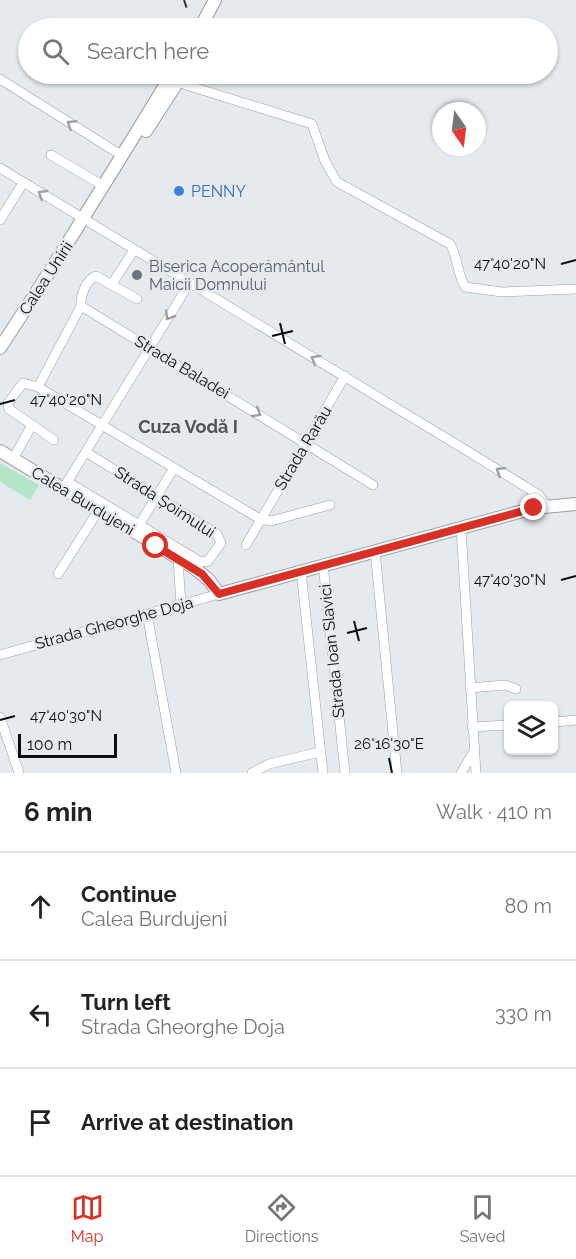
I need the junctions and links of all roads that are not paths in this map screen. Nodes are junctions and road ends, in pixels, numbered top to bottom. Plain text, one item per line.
1 (215, 0) edge
2 (223, 0) edge
3 (205, 18) edge
4 (213, 18) edge
5 (0, 79) edge
6 (170, 84) edge
7 (171, 84) edge
8 (199, 84) edge
9 (51, 155) dead end
10 (121, 155) junction
11 (0, 168) edge
12 (23, 183) junction
13 (102, 185) junction
14 (92, 208) junction
15 (0, 220) edge
16 (84, 220) junction
17 (134, 249) junction
18 (112, 284) junction
19 (189, 284) junction
20 (576, 289) edge
21 (137, 299) dead end
22 (81, 306) junction
23 (0, 348) edge
24 (150, 348) junction
25 (345, 376) junction
26 (38, 387) junction
27 (32, 425) junction
28 (102, 425) junction
29 (54, 440) dead end
30 (307, 444) junction
31 (86, 452) junction
32 (4, 453) edge
33 (174, 468) junction
34 (65, 485) junction
35 (374, 485) dead end
36 (157, 496) junction
37 (576, 504) edge
38 (330, 505) dead end
39 (546, 505) junction
40 (98, 511) junction
41 (260, 519) junction
42 (139, 525) junction
43 (461, 528) junction
44 (246, 544) dead end
45 (375, 551) junction
46 (178, 559) junction
47 (323, 564) junction
48 (301, 571) junction
49 (58, 574) dead end
50 (219, 594) junction
51 (181, 605) junction
52 (147, 614) junction
53 (0, 655) edge
54 (470, 688) junction
55 (516, 689) dead end
56 (0, 717) edge
57 (576, 720) edge
58 (558, 722) edge
59 (504, 725) edge
60 (472, 727) junction
61 (320, 752) junction
62 (473, 753) junction
63 (19, 773) edge
64 (176, 773) edge
65 (252, 773) edge
66 (323, 773) edge
67 (345, 773) edge
68 (397, 773) edge
69 (461, 773) edge
70 (476, 773) edge

1 - 3 main road
2 - 4 main road
10 -> 5 street
6 - 10 main road, Calea Unirii
7 - 14 main road, Calea Unirii
8 - 20 street
9 - 13 street
10 - 13 main road, Calea Unirii
11 - 12 street
12 - 15 street
16 -> 12 street
13 - 14 main road, Calea Unirii
14 - 16 main road, Calea Unirii
16 - 17 street
16 - 23 main road, Calea Unirii
17 - 18 street
17 - 19 street
18 - 21 street
18 - 22 street
19 -> 24 street
25 -> 19 street
22 - 24 street, Strada Baladei
22 - 26 street
24 - 28 street
24 -> 30 street, Strada Baladei
25 - 30 street, Strada Rarău
39 -> 25 street
26 - 27 street
26 - 28 street
27 - 29 street
27 - 32 street
28 - 31 street
28 - 33 street
30 - 35 street, Strada Baladei
30 - 41 street, Strada Rarău
31 - 34 street
31 - 36 street, Strada Șoimului
32 - 34 main road, Calea Burdujeni
33 - 36 street
33 - 41 street
34 - 40 main road, Calea Burdujeni
34 - 42 street
36 - 42 street
36 - 42 street, Strada Șoimului
37 - 39 main road, Strada Gheorghe Doja
38 - 41 street, Strada Rarău
39 - 43 main road, Strada Gheorghe Doja
40 - 46 main road, Calea Burdujeni
40 - 49 street
41 - 44 street, Strada Rarău
43 - 45 main road, Strada Gheorghe Doja
43 - 54 street
45 - 47 main road, Strada Gheorghe Doja
45 - 68 street
46 - 50 main road, Calea Burdujeni
46 - 51 street
47 - 48 main road, Strada Gheorghe Doja
47 - 67 street, Strada Ioan Slavici
48 - 50 main road, Strada Gheorghe Doja
48 - 61 street
50 - 51 street, Strada Gheorghe Doja
51 - 52 street, Strada Gheorghe Doja
52 - 53 street, Strada Gheorghe Doja
52 - 64 street
54 - 55 street
54 - 60 street
56 - 63 street
57 - 58 street
59 - 60 street
60 - 62 street
61 - 65 street
61 - 66 street
62 - 69 street
62 - 70 street

